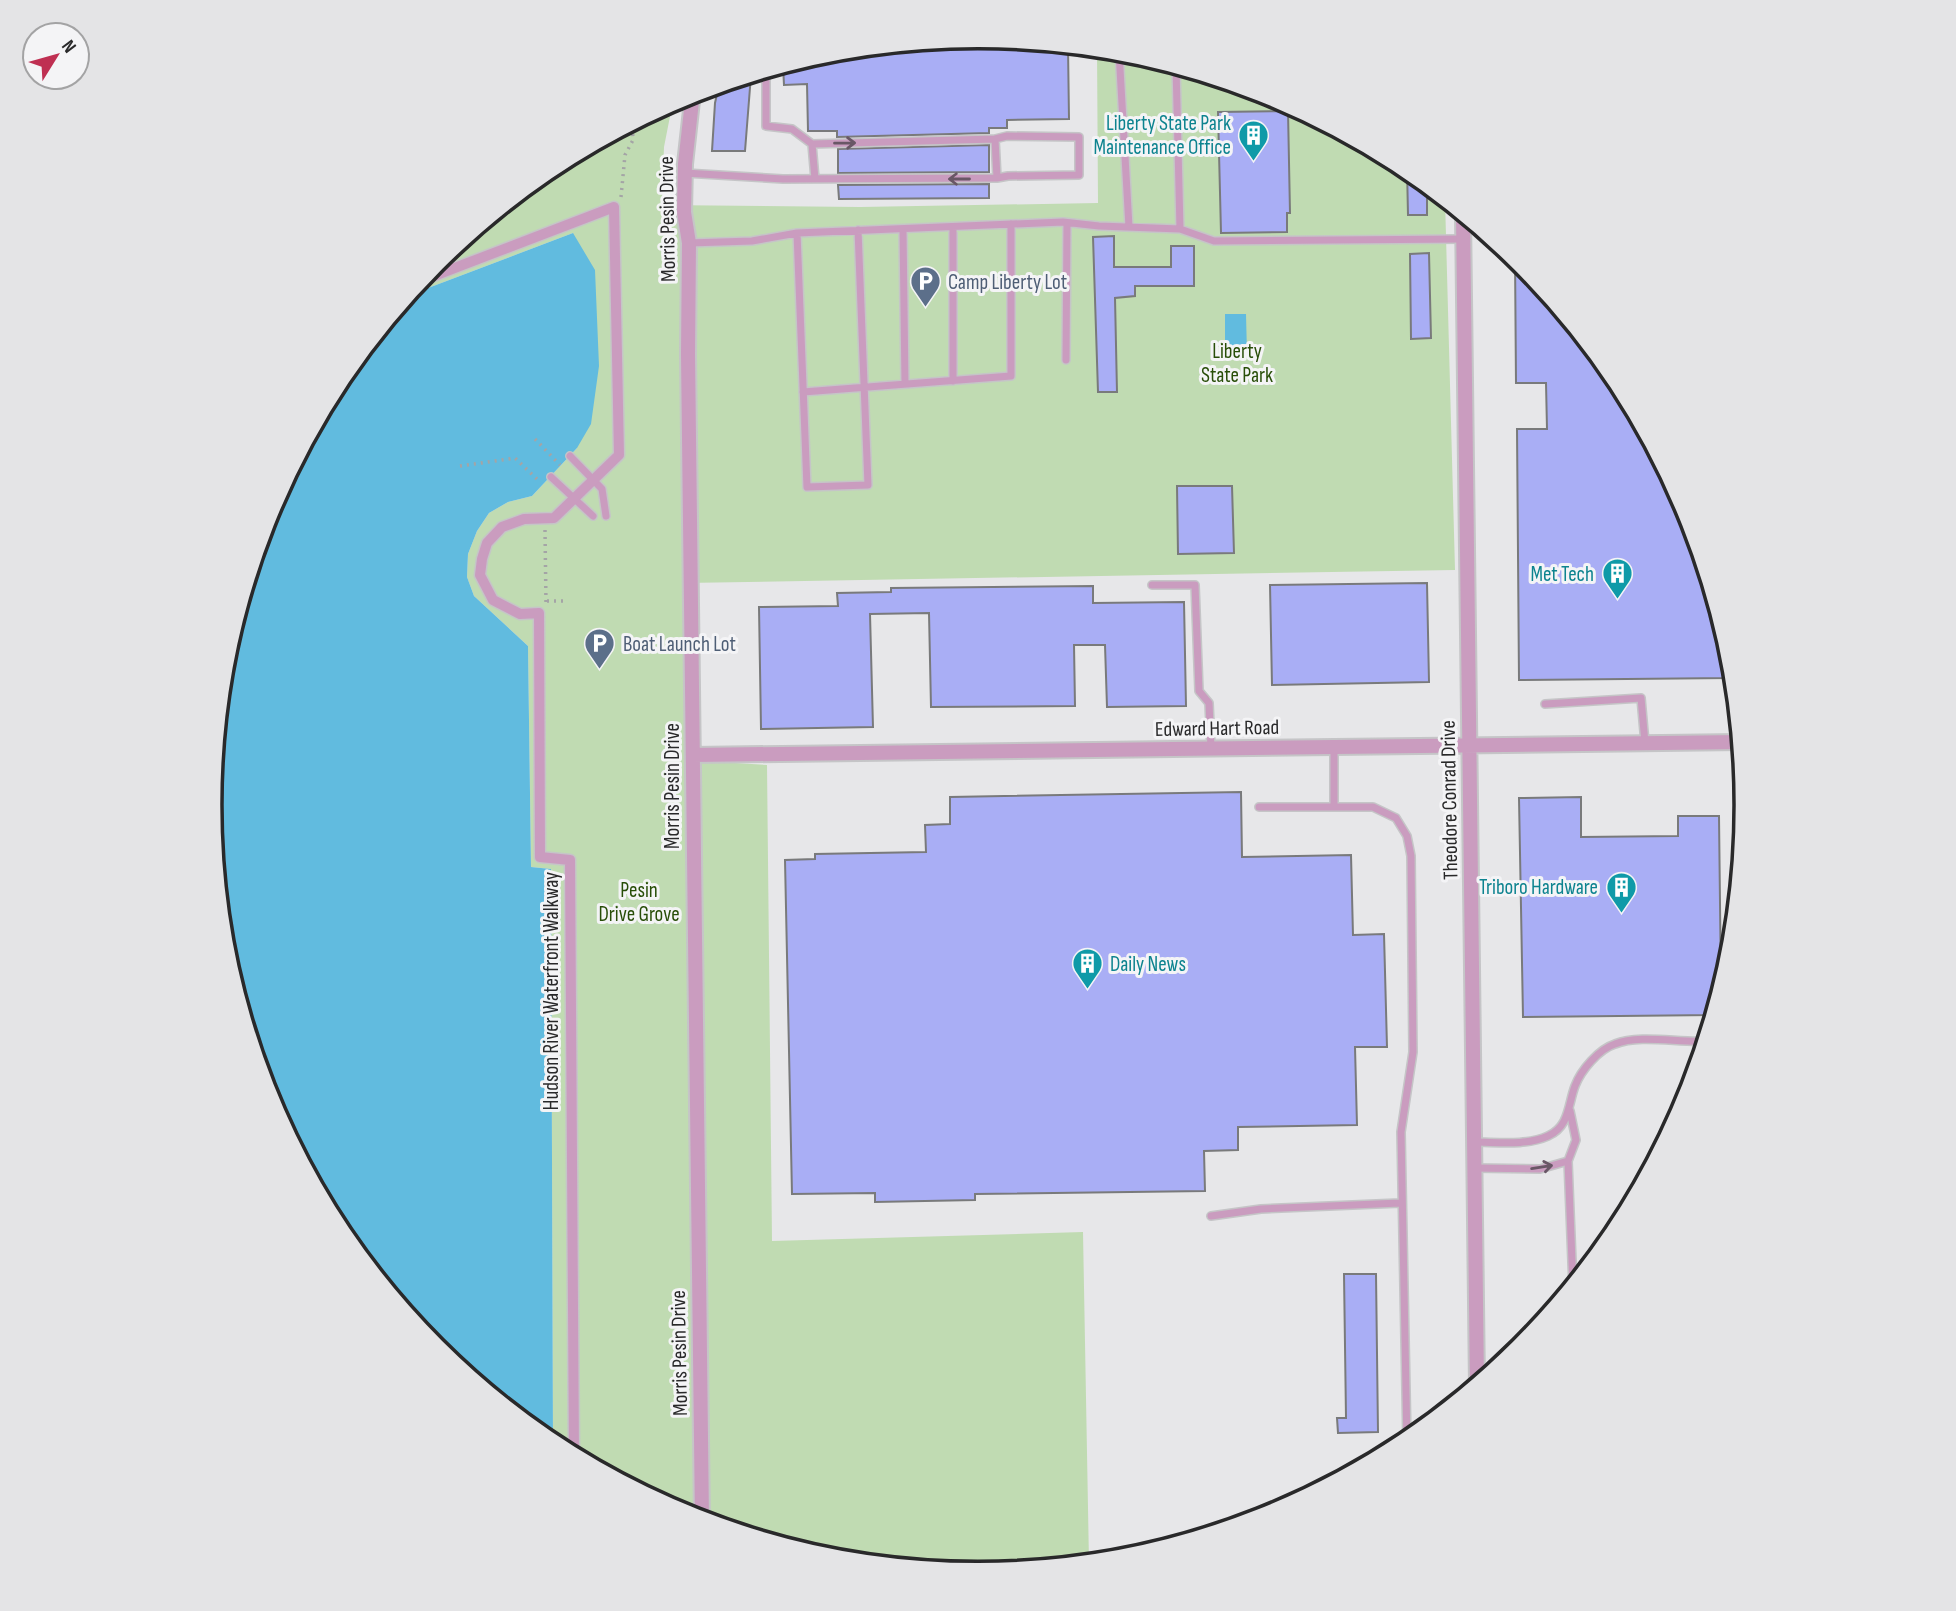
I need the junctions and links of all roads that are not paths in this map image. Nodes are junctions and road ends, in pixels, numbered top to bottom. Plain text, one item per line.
1 (1120, 63) edge
2 (1176, 76) edge
3 (766, 80) edge
4 (692, 106) edge
5 (995, 139) junction
6 (812, 144) junction
7 (685, 173) junction
8 (997, 178) junction
9 (815, 179) junction
10 (1067, 223) junction
11 (1011, 225) junction
12 (1463, 225) edge
13 (953, 227) junction
14 (1129, 227) junction
15 (903, 229) junction
16 (1180, 229) junction
17 (858, 230) junction
18 (797, 233) junction
19 (1463, 239) junction
20 (689, 243) junction
21 (441, 273) edge
22 (1066, 360) dead end
23 (953, 380) junction
24 (905, 384) junction
25 (864, 387) junction
26 (803, 392) junction
27 (570, 456) dead end
28 (551, 477) dead end
29 (593, 480) junction
30 (575, 499) junction
31 (593, 516) dead end
32 (606, 516) dead end
33 (1152, 585) dead end
34 (1545, 704) dead end
35 (1732, 742) edge
36 (1645, 743) junction
37 (1469, 746) junction
38 (1334, 747) junction
39 (1211, 749) junction
40 (693, 755) junction
41 (1259, 807) dead end
42 (1334, 807) junction
43 (1697, 1041) edge
44 (1570, 1110) junction
45 (1474, 1142) junction
46 (1568, 1161) junction
47 (1474, 1168) junction
48 (1400, 1203) junction
49 (1211, 1216) dead end
50 (1572, 1273) edge
51 (1476, 1375) edge
52 (1407, 1429) edge
53 (574, 1445) edge
54 (702, 1509) edge

1 - 14 lane
2 - 16 lane
3 - 6 lane
4 - 7 street, Morris Pesin Drive
6 -> 5 lane
5 - 8 lane
5 - 8 lane
6 - 9 lane
7 - 9 lane
7 - 20 street, Morris Pesin Drive
8 -> 9 lane
10 - 11 lane
10 - 14 lane
10 - 22 lane
11 - 13 lane
11 - 23 lane
12 - 19 street, Theodore Conrad Drive
13 - 15 lane
13 - 23 lane
14 - 16 lane
15 - 17 lane
15 - 24 lane
16 - 19 lane
17 - 18 lane
17 - 25 lane
18 - 20 lane
18 - 26 lane
19 - 37 street, Theodore Conrad Drive
20 - 40 street, Morris Pesin Drive
21 - 29 street
23 - 24 lane
24 - 25 lane
25 - 26 lane
25 - 26 lane
27 - 29 lane
28 - 30 lane
29 - 30 street
29 - 32 lane
30 - 31 lane
30 - 53 street, Hudson River Waterfront Walkway
33 - 39 lane
34 - 36 lane
35 - 36 street, Edward Hart Road
36 - 37 street, Edward Hart Road
37 - 38 street, Edward Hart Road
37 - 45 street, Theodore Conrad Drive
38 - 39 street, Edward Hart Road
38 - 42 lane
39 - 40 street, Edward Hart Road
40 - 54 street, Morris Pesin Drive
41 - 42 lane
42 - 48 lane
43 - 44 lane
44 - 45 lane
44 - 46 lane
45 - 47 street, Theodore Conrad Drive
47 -> 46 lane
46 - 50 lane
47 - 51 street, Theodore Conrad Drive
48 - 49 lane
48 - 52 lane

